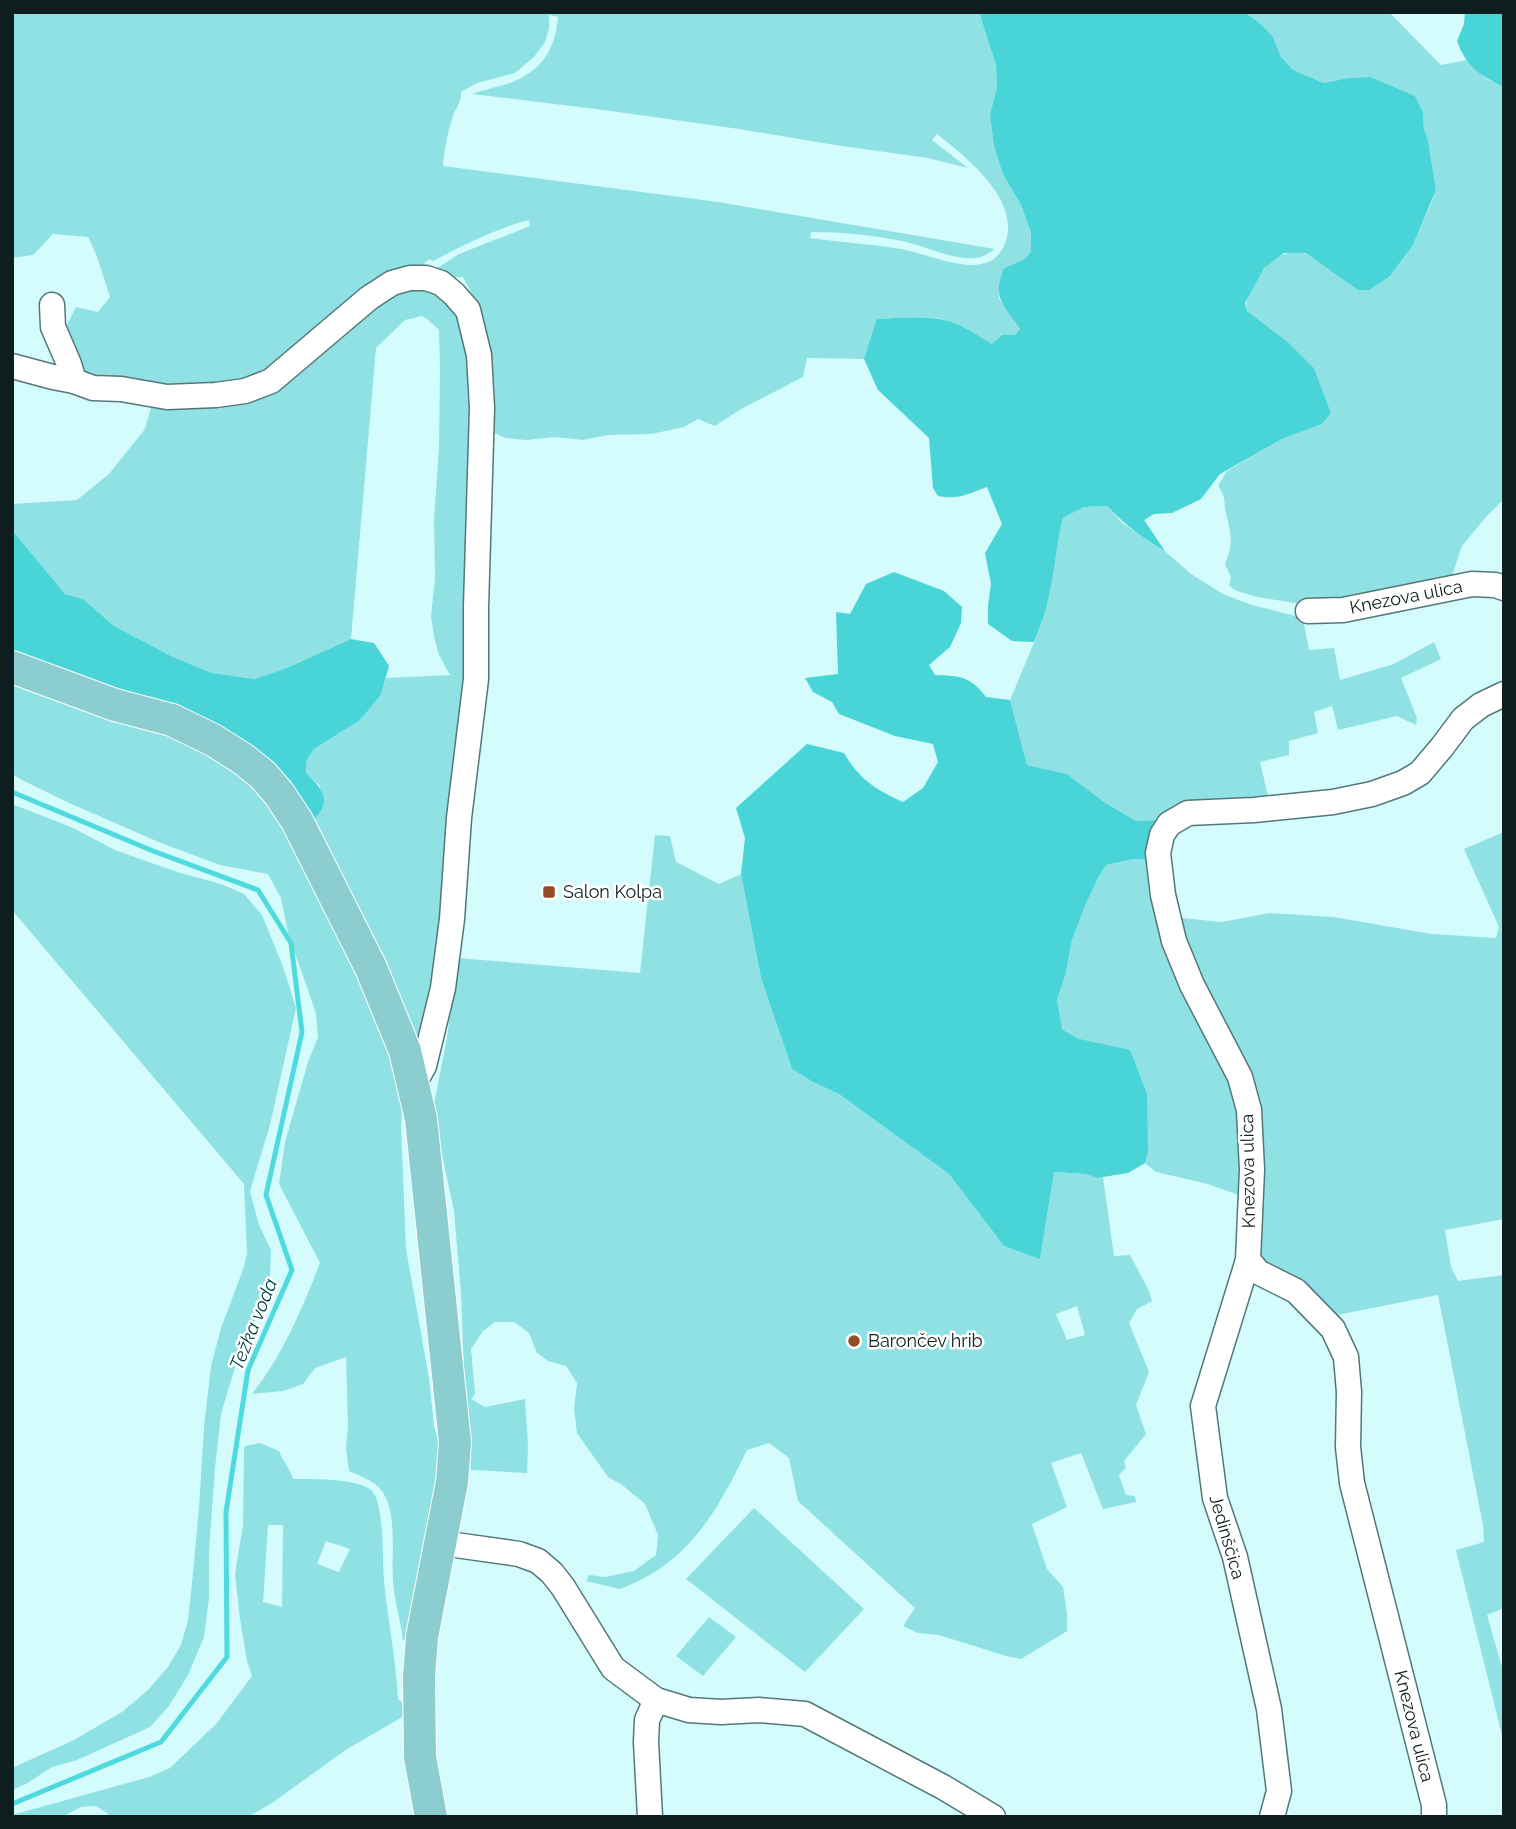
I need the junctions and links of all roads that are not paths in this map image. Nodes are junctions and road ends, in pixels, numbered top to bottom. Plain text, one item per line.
1 (52, 305) dead end
2 (12, 366) edge
3 (74, 381) junction
4 (1504, 588) edge
5 (1308, 611) dead end
6 (12, 667) edge
7 (1504, 694) edge
8 (413, 1085) junction
9 (1248, 1259) junction
10 (441, 1543) junction
11 (656, 1700) junction
12 (431, 1817) edge
13 (650, 1817) edge
14 (993, 1817) edge
15 (1272, 1817) edge
16 (1434, 1817) edge

1 - 3 street
2 - 3 street
3 - 8 street
4 - 5 street, Knezova ulica
6 - 8 main road
7 - 9 street, Knezova ulica
8 - 10 main road
9 - 15 street, Jedinščica
9 - 16 street, Knezova ulica
10 - 11 street
10 - 12 main road
11 - 13 street
11 - 14 street

